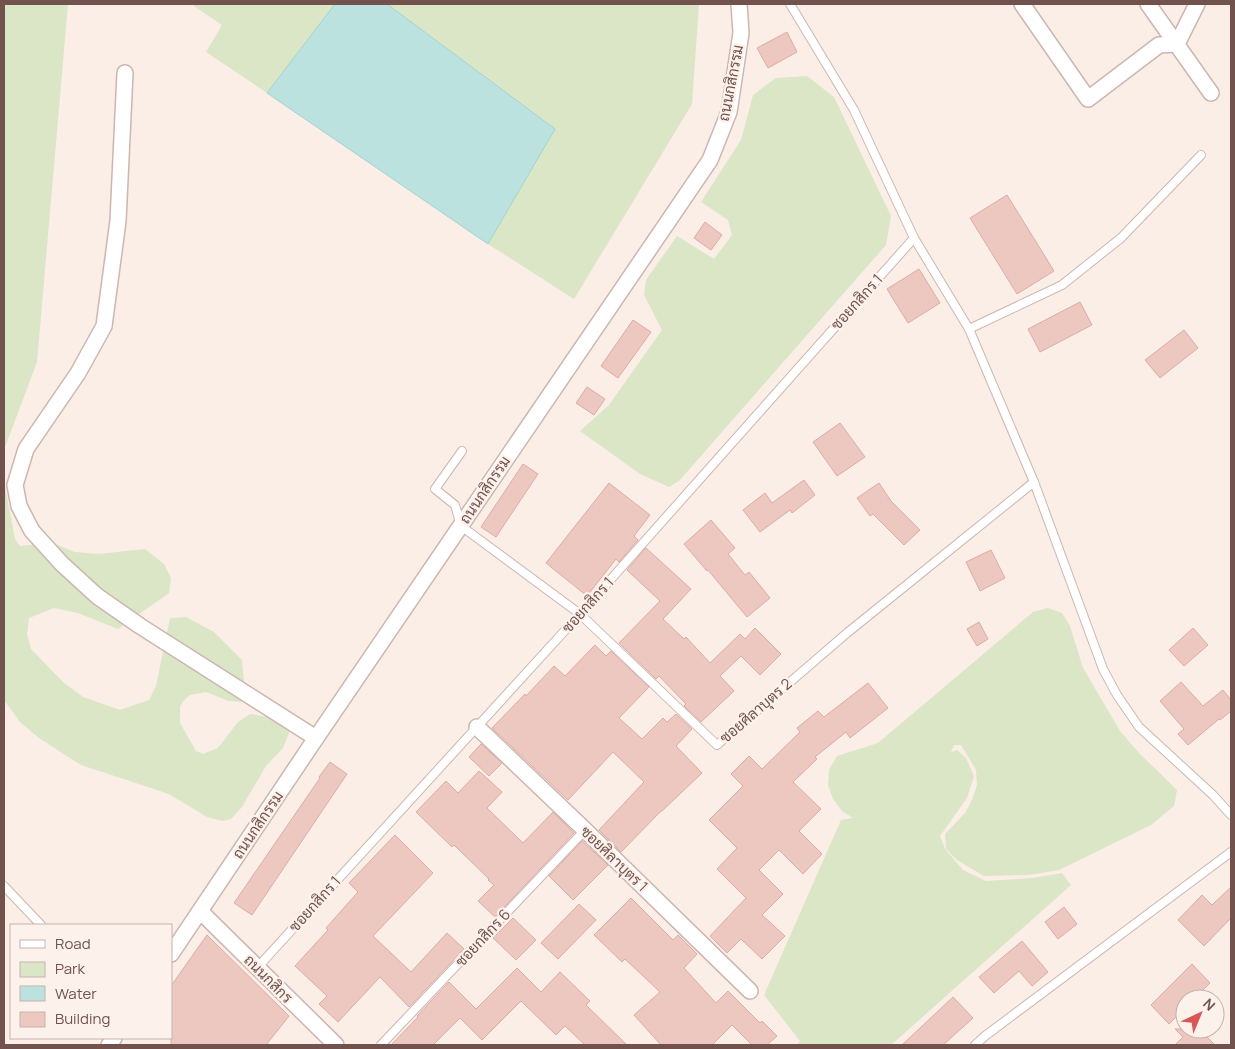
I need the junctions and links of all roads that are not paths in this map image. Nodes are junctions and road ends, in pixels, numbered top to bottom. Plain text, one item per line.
1 (739, 4) edge
2 (790, 4) edge
3 (1022, 4) edge
4 (1148, 4) edge
5 (1197, 4) edge
6 (1177, 44) junction
7 (125, 73) dead end
8 (1211, 93) dead end
9 (1201, 155) dead end
10 (914, 238) junction
11 (969, 329) junction
12 (462, 452) dead end
13 (1034, 482) junction
14 (461, 526) junction
15 (580, 614) junction
16 (477, 727) junction
17 (316, 738) junction
18 (1231, 815) edge
19 (585, 830) junction
20 (1231, 852) edge
21 (4, 886) edge
22 (200, 911) junction
23 (41, 924) edge
24 (172, 953) edge
25 (257, 968) junction
26 (750, 991) dead end
27 (336, 1045) edge
28 (381, 1045) edge
29 (975, 1045) edge

1 - 14 street, ถนนกสิกรรม
2 - 10 lane
3 - 6 street
4 - 6 street
5 - 6 street
6 - 8 street
7 - 17 street
9 - 11 lane
10 - 11 lane
10 - 15 lane, ซอยกสิกร 1
11 - 13 lane
12 - 14 lane
13 - 15 lane, ซอยศิลาบุตร 2
13 - 18 lane
14 - 15 lane, ซอยศิลาบุตร 2
14 - 17 street, ถนนกสิกรรม
15 - 16 lane, ซอยกสิกร 1
16 - 19 street, ซอยศิลาบุตร 1
16 - 25 lane, ซอยกสิกร 1
17 - 22 street, ถนนกสิกรรม
19 - 26 street, ซอยศิลาบุตร 1
19 - 28 lane, ซอยกสิกร 6
20 - 29 lane
21 - 23 lane
22 - 24 street, ถนนกสิกรรม
22 - 25 street, ถนนกสิกร
25 - 27 street, ถนนกสิกร

